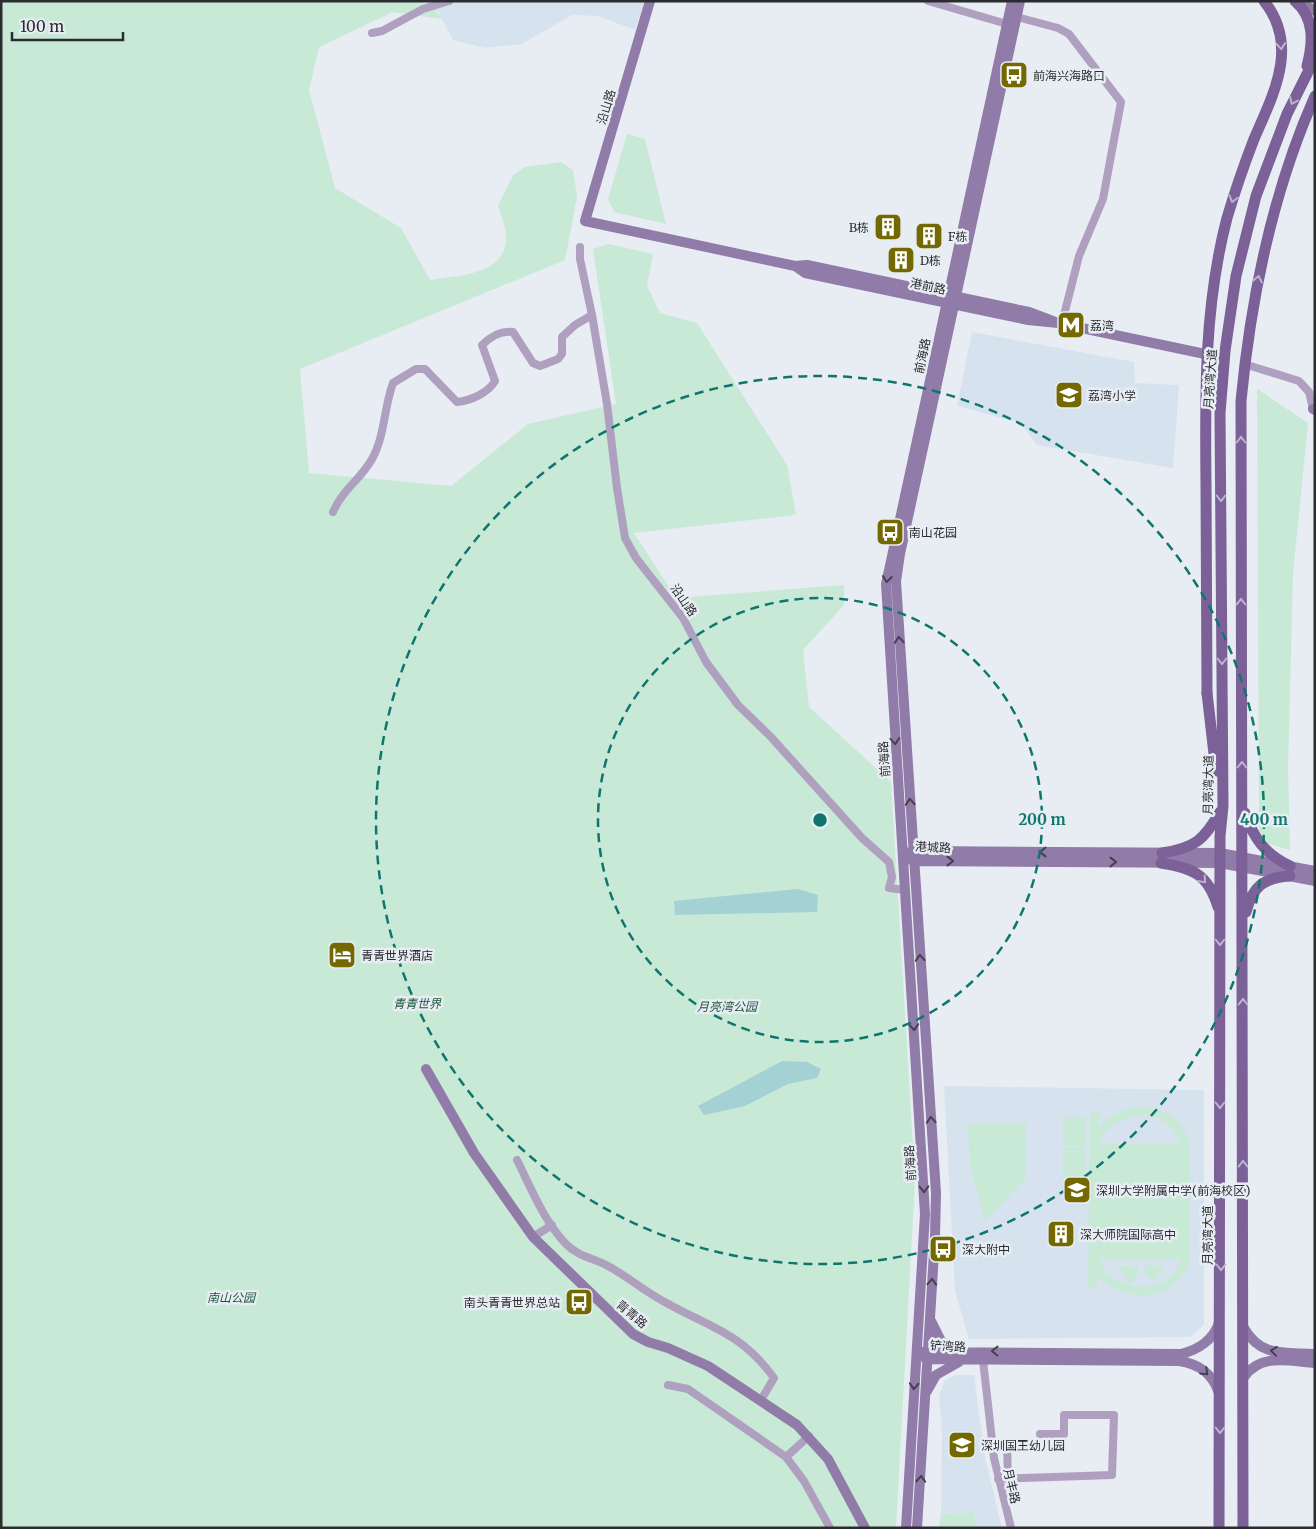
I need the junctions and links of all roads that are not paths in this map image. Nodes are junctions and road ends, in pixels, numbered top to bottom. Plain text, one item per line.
1 (449, 1) edge
2 (650, 1) edge
3 (928, 1) edge
4 (1012, 1) edge
5 (1020, 1) edge
6 (1264, 1) edge
7 (1295, 1) edge
8 (1299, 1) edge
9 (1315, 11) edge
10 (1017, 17) junction
11 (1007, 24) junction
12 (372, 33) dead end
13 (1315, 58) edge
14 (1301, 84) junction
15 (1315, 96) edge
16 (585, 221) joint
17 (580, 247) dead end
18 (951, 300) junction
19 (592, 315) junction
20 (1060, 323) junction
21 (1224, 358) junction
22 (1244, 364) junction
23 (1314, 409) edge
24 (332, 512) dead end
25 (1242, 796) junction
26 (1223, 800) junction
27 (903, 856) junction
28 (913, 856) junction
29 (1162, 858) junction
30 (1220, 858) junction
31 (1242, 861) junction
32 (1290, 871) junction
33 (1315, 872) edge
34 (1315, 881) edge
35 (905, 890) junction
36 (1220, 922) junction
37 (1242, 926) junction
38 (426, 1069) dead end
39 (517, 1160) dead end
40 (552, 1225) junction
41 (533, 1237) junction
42 (930, 1315) junction
43 (1221, 1320) junction
44 (1244, 1328) junction
45 (955, 1350) junction
46 (916, 1353) junction
47 (1315, 1354) edge
48 (927, 1355) junction
49 (965, 1360) junction
50 (983, 1360) junction
51 (1315, 1363) edge
52 (1244, 1377) junction
53 (668, 1385) dead end
54 (925, 1396) junction
55 (1220, 1398) junction
56 (761, 1400) junction
57 (1040, 1434) dead end
58 (809, 1436) junction
59 (1007, 1442) dead end
60 (786, 1457) junction
61 (998, 1479) junction
62 (1008, 1479) junction
63 (830, 1528) edge
64 (865, 1528) edge
65 (906, 1528) edge
66 (917, 1528) edge
67 (1011, 1528) edge
68 (1219, 1528) edge
69 (1243, 1528) edge

1 - 12 street
2 - 16 street, 沿山路
3 - 11 street
4 - 11 street, 前海路
5 - 10 street, 前海路
6 -> 26 main road, bridge
7 - 14 main road
8 - 9 street
10 - 18 street, 前海路
10 - 20 street
11 - 18 street, 前海路
13 - 14 main road, 月亮湾大道
14 -> 21 main road, 月亮湾大道
22 -> 15 main road
16 - 18 street, 港前路
17 - 19 street, 沿山路
18 - 20 street, 港前路
18 -> 27 street, 前海路
28 -> 18 street, 前海路
19 - 24 street
19 - 35 street, 沿山路
20 - 21 street, 港前路
21 -> 26 main road, 月亮湾大道
22 - 23 street
25 -> 22 main road
25 - 31 main road
25 - 32 main road
26 - 29 main road
26 - 30 main road, 月亮湾大道
27 - 28 street, 港城路
27 - 35 street, 前海路
28 - 29 street, 港城路
42 -> 28 street, 前海路
29 - 30 street, 港城路
29 -> 36 main road
30 - 31 street, 港城路
30 - 36 main road, 月亮湾大道
31 - 32 street, 港城路
31 - 37 main road
32 - 33 street
32 - 34 street
32 - 37 main road
35 -> 46 street, 前海路
36 -> 43 main road, 月亮湾大道
44 -> 37 main road
38 - 41 street, 青青路
39 - 40 street
40 - 41 street
40 - 56 street
41 - 56 street, 青青路
42 - 45 street
42 - 48 street, 前海路
43 -> 45 street, 铲湾路
43 - 55 main road, 月亮湾大道
47 -> 44 street
44 - 52 main road
45 - 48 street, 铲湾路
46 - 48 street, 铲湾路
46 -> 65 street, 前海路
48 - 49 street, 铲湾路
48 - 54 street, 前海路
49 - 50 street, 铲湾路
49 - 54 street
50 -> 55 street, 铲湾路
50 - 61 street, 月丰路
51 - 52 street
52 - 69 main road
53 - 60 street
66 -> 54 street, 前海路
55 -> 68 main road, 月亮湾大道
56 - 58 street, 青青路
57 - 62 street
58 - 60 street
58 - 64 street, 青青路
59 - 62 street
60 - 63 street
61 - 62 street
61 - 67 street, 月丰路

